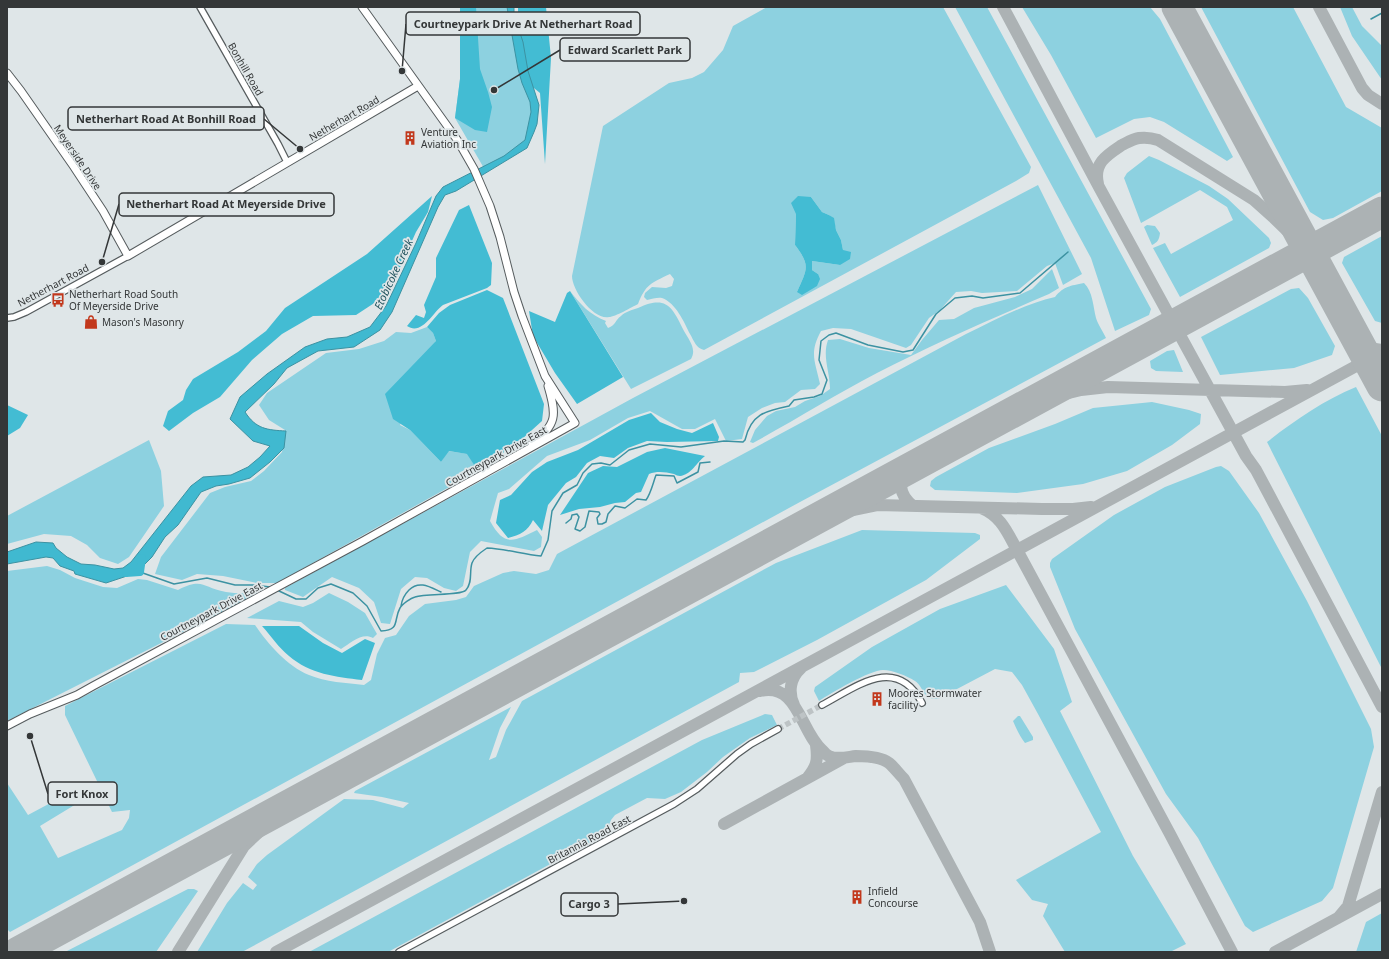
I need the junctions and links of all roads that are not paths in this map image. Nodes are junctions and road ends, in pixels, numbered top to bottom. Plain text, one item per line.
1 (200, 7) edge
2 (362, 7) edge
3 (7, 73) edge
4 (418, 86) junction
5 (287, 162) junction
6 (128, 256) junction
7 (7, 318) edge
8 (545, 376) junction
9 (517, 455) junction
10 (922, 703) dead end
11 (822, 705) tunnel mouth
12 (7, 726) edge
13 (778, 729) tunnel mouth
14 (399, 952) edge

1 - 5 street, Bonhill Road
2 - 4 street, Courtneypark Drive East
3 - 6 street, Meyerside Drive
4 - 5 street, Netherhart Road
4 - 8 street, Courtneypark Drive East
5 - 6 street, Netherhart Road
6 - 7 street, Netherhart Road
8 - 9 street
8 - 9 street, Courtneypark Drive East
9 - 12 street, Courtneypark Drive East
10 - 11 street
13 - 14 street, Britannia Road East

